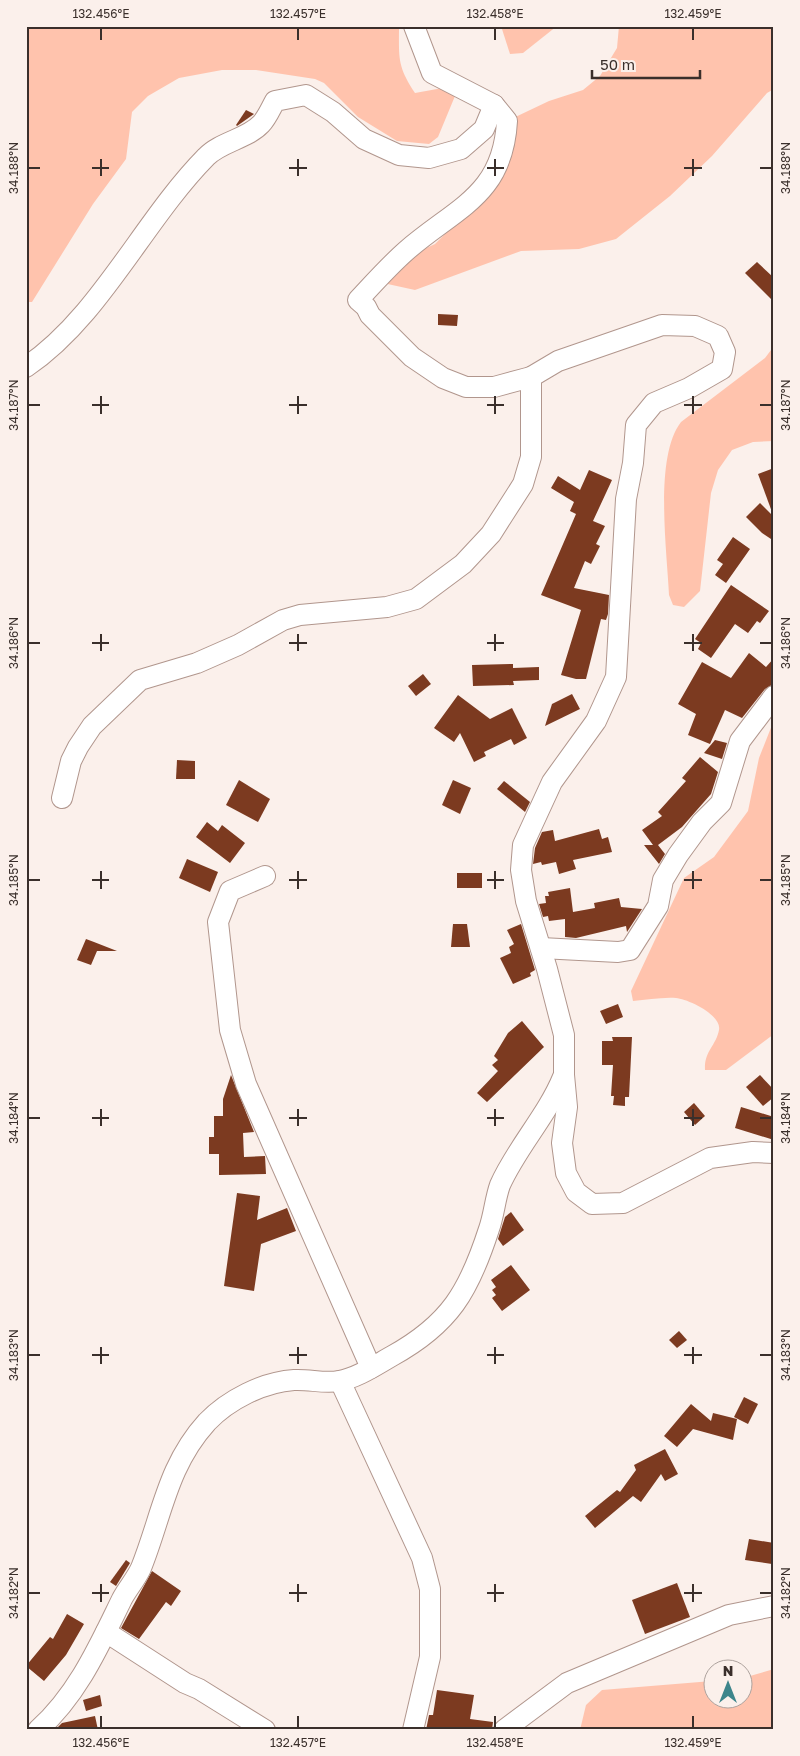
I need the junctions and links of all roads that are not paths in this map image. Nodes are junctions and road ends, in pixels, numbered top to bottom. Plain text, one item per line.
1 (414, 26) edge
2 (494, 105) junction
3 (26, 367) edge
4 (532, 377) junction
5 (774, 696) edge
6 (62, 798) dead end
7 (265, 876) dead end
8 (541, 948) junction
9 (564, 1075) junction
10 (774, 1153) edge
11 (371, 1368) junction
12 (340, 1381) junction
13 (774, 1606) edge
14 (106, 1632) junction
15 (38, 1730) edge
16 (265, 1730) edge
17 (413, 1730) edge
18 (504, 1730) edge

1 - 2 street
2 - 3 street
2 - 4 street
4 - 6 street
4 - 8 street
5 - 8 street
7 - 11 street
8 - 9 street
9 - 10 street
9 - 11 street
11 - 12 street
12 - 14 street
12 - 17 street
13 - 18 street
14 - 15 street
14 - 16 street

